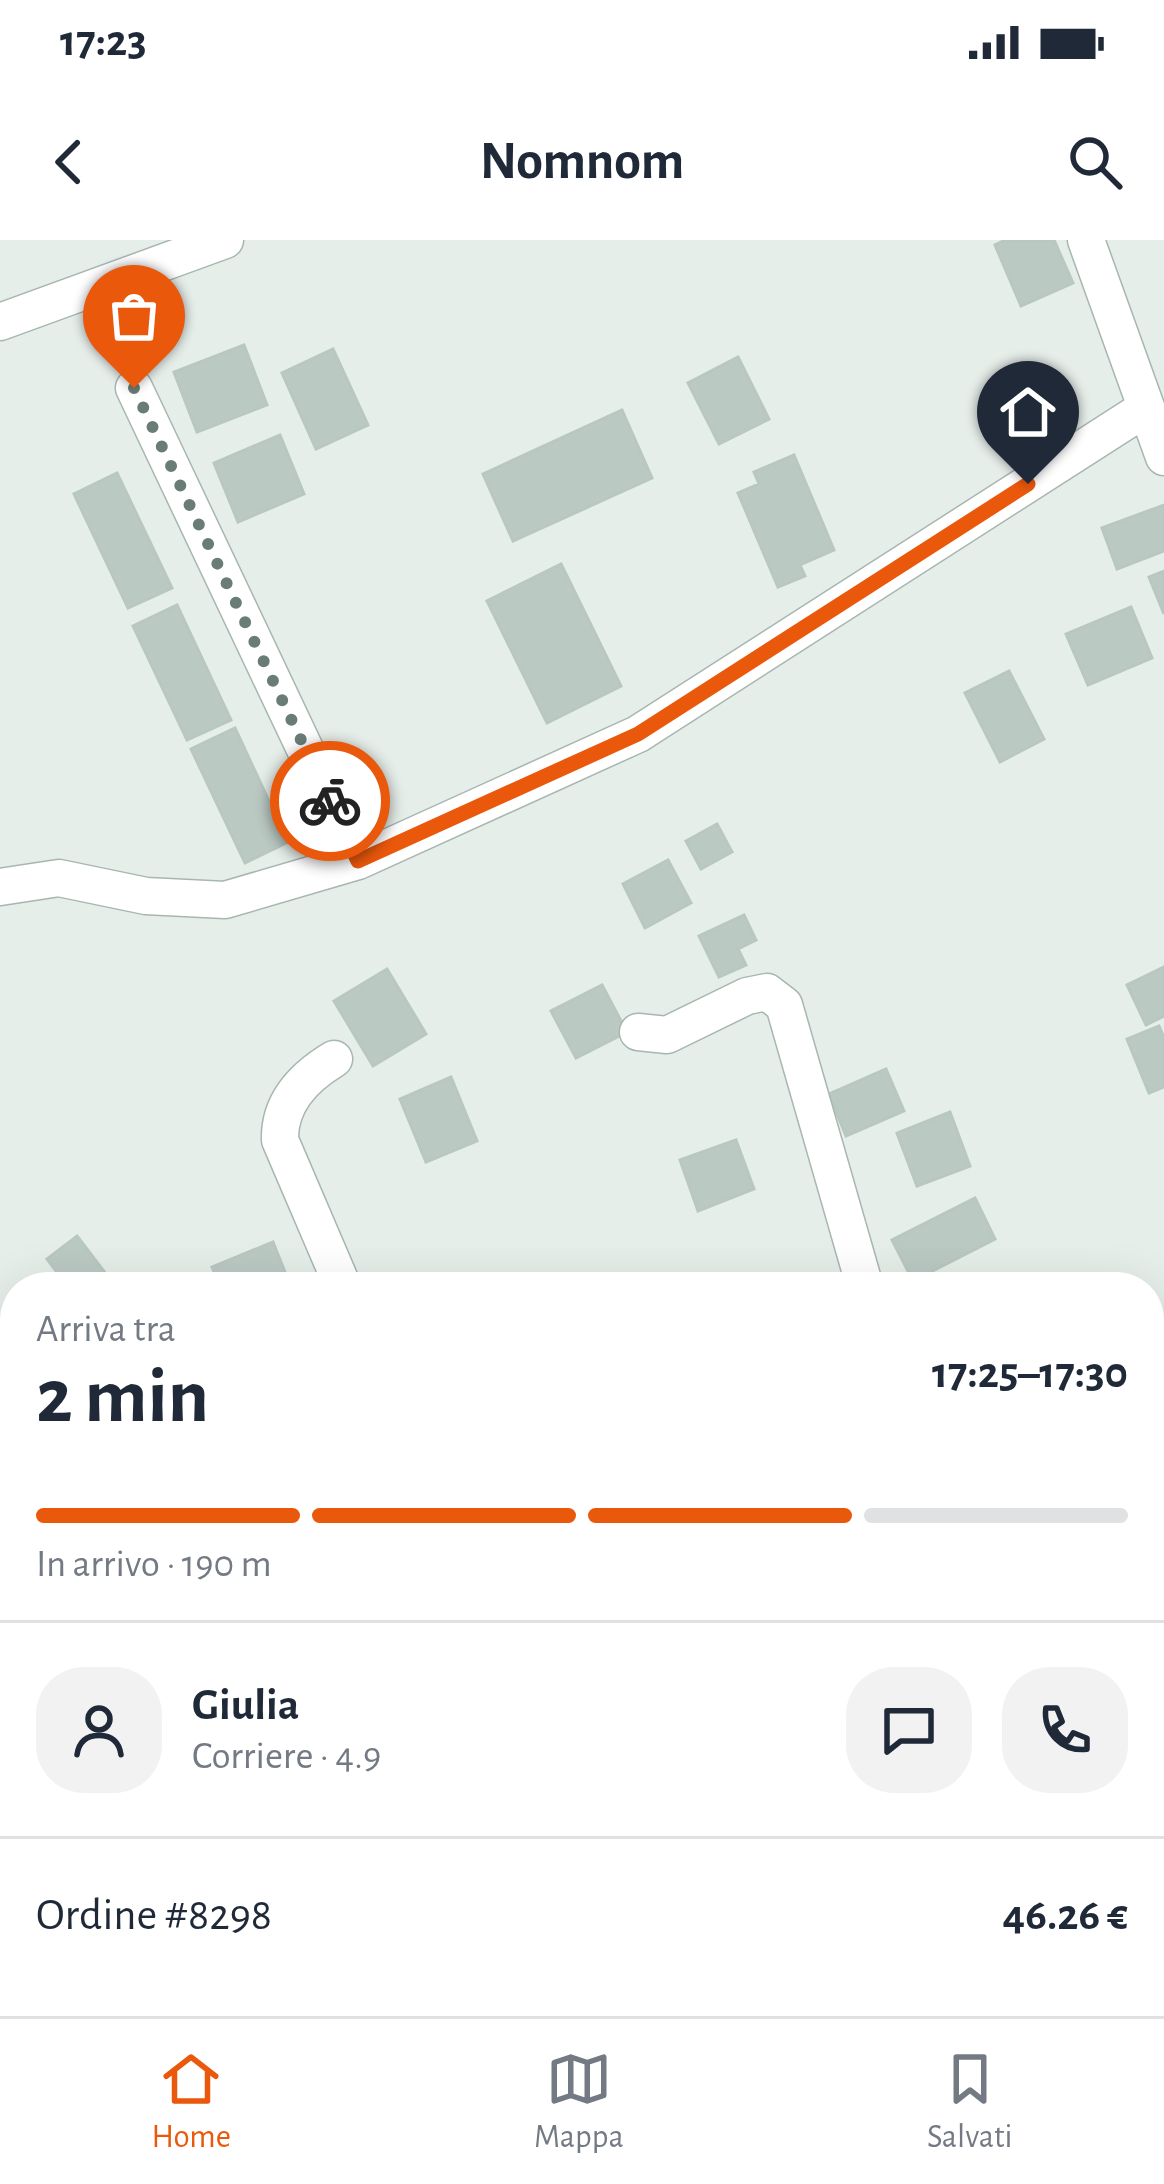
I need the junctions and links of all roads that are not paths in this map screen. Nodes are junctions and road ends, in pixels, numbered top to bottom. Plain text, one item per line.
1 (225, 240) edge
2 (1087, 240) edge
3 (0, 322) edge
4 (134, 388) dead end
5 (1146, 408) junction
6 (1164, 457) edge
7 (358, 861) junction
8 (0, 887) edge
9 (638, 1032) dead end
10 (334, 1059) dead end
11 (337, 1272) edge
12 (861, 1272) edge

1 - 3 street
2 - 5 street
4 - 7 street
5 - 6 street
5 - 7 street
7 - 8 street
9 - 12 street
10 - 11 street

